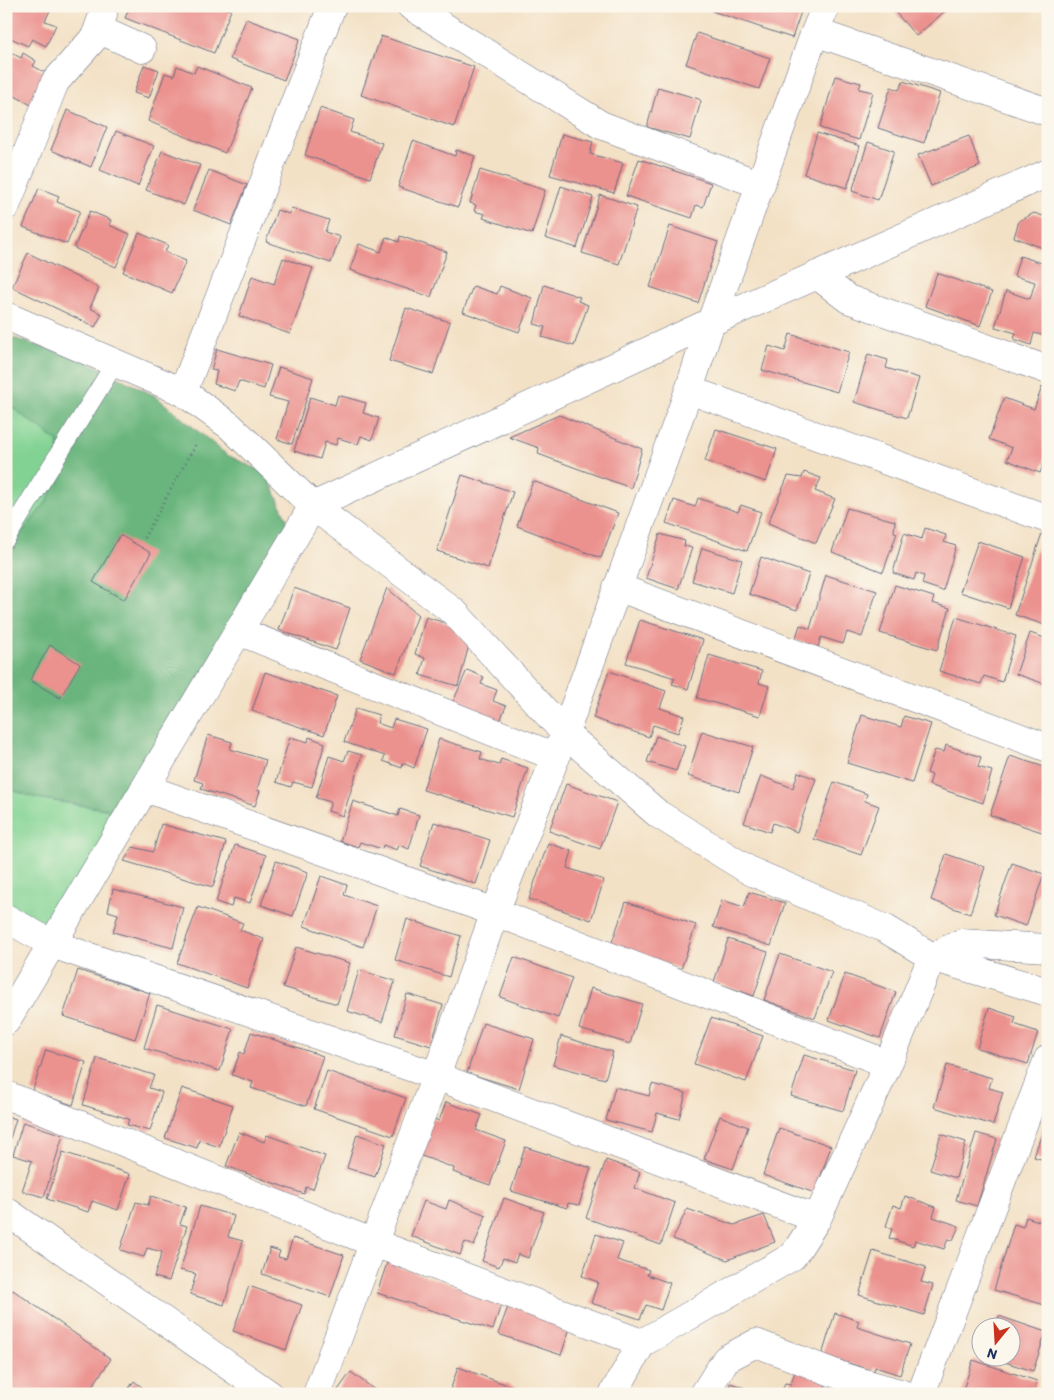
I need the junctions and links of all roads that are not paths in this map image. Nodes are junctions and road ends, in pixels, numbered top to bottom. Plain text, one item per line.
1 (332, 6) edge
2 (411, 6) edge
3 (826, 6) edge
4 (100, 17) edge
5 (815, 32) junction
6 (142, 49) dead end
7 (1048, 112) edge
8 (1048, 173) edge
9 (761, 185) junction
10 (6, 206) edge
11 (817, 275) junction
12 (6, 316) edge
13 (710, 322) junction
14 (115, 363) junction
15 (1048, 370) edge
16 (689, 390) junction
17 (184, 392) junction
18 (313, 506) junction
19 (1048, 519) edge
20 (6, 538) edge
21 (617, 587) junction
22 (238, 631) junction
23 (561, 745) junction
24 (1048, 748) edge
25 (145, 788) junction
26 (495, 912) junction
27 (6, 918) edge
28 (52, 944) junction
29 (1048, 947) edge
30 (932, 957) junction
31 (1048, 992) edge
32 (6, 1021) edge
33 (1048, 1059) edge
34 (888, 1064) junction
35 (436, 1076) junction
36 (6, 1095) edge
37 (6, 1211) edge
38 (817, 1220) junction
39 (374, 1243) junction
40 (642, 1343) junction
41 (844, 1386) edge
42 (269, 1394) edge
43 (317, 1394) edge
44 (613, 1394) edge
45 (704, 1394) edge
46 (903, 1394) edge
47 (920, 1394) edge

1 - 17 street
2 - 9 street
3 - 5 street
4 - 6 street
4 - 10 street
5 - 7 street
5 - 9 street
8 - 11 street
9 - 13 street
11 - 13 street
11 - 15 street
12 - 14 street
13 - 16 street
13 - 18 street
14 - 17 street
14 - 20 lane
16 - 19 street
16 - 21 street
17 - 18 street
18 - 22 street
18 - 23 street
21 - 23 street
21 - 24 street
22 - 23 street
22 - 25 street
23 - 26 street
23 - 30 street
25 - 26 street
25 - 28 street
26 - 34 street
26 - 35 street
27 - 28 street
28 - 32 street
28 - 35 street
29 - 30 street
30 - 31 street
30 - 34 street
33 - 47 street
34 - 38 street
35 - 38 street
35 - 39 street
36 - 39 street
37 - 42 street
38 - 40 street
39 - 40 street
39 - 43 street
40 - 44 street
41 - 45 street
41 - 46 street

